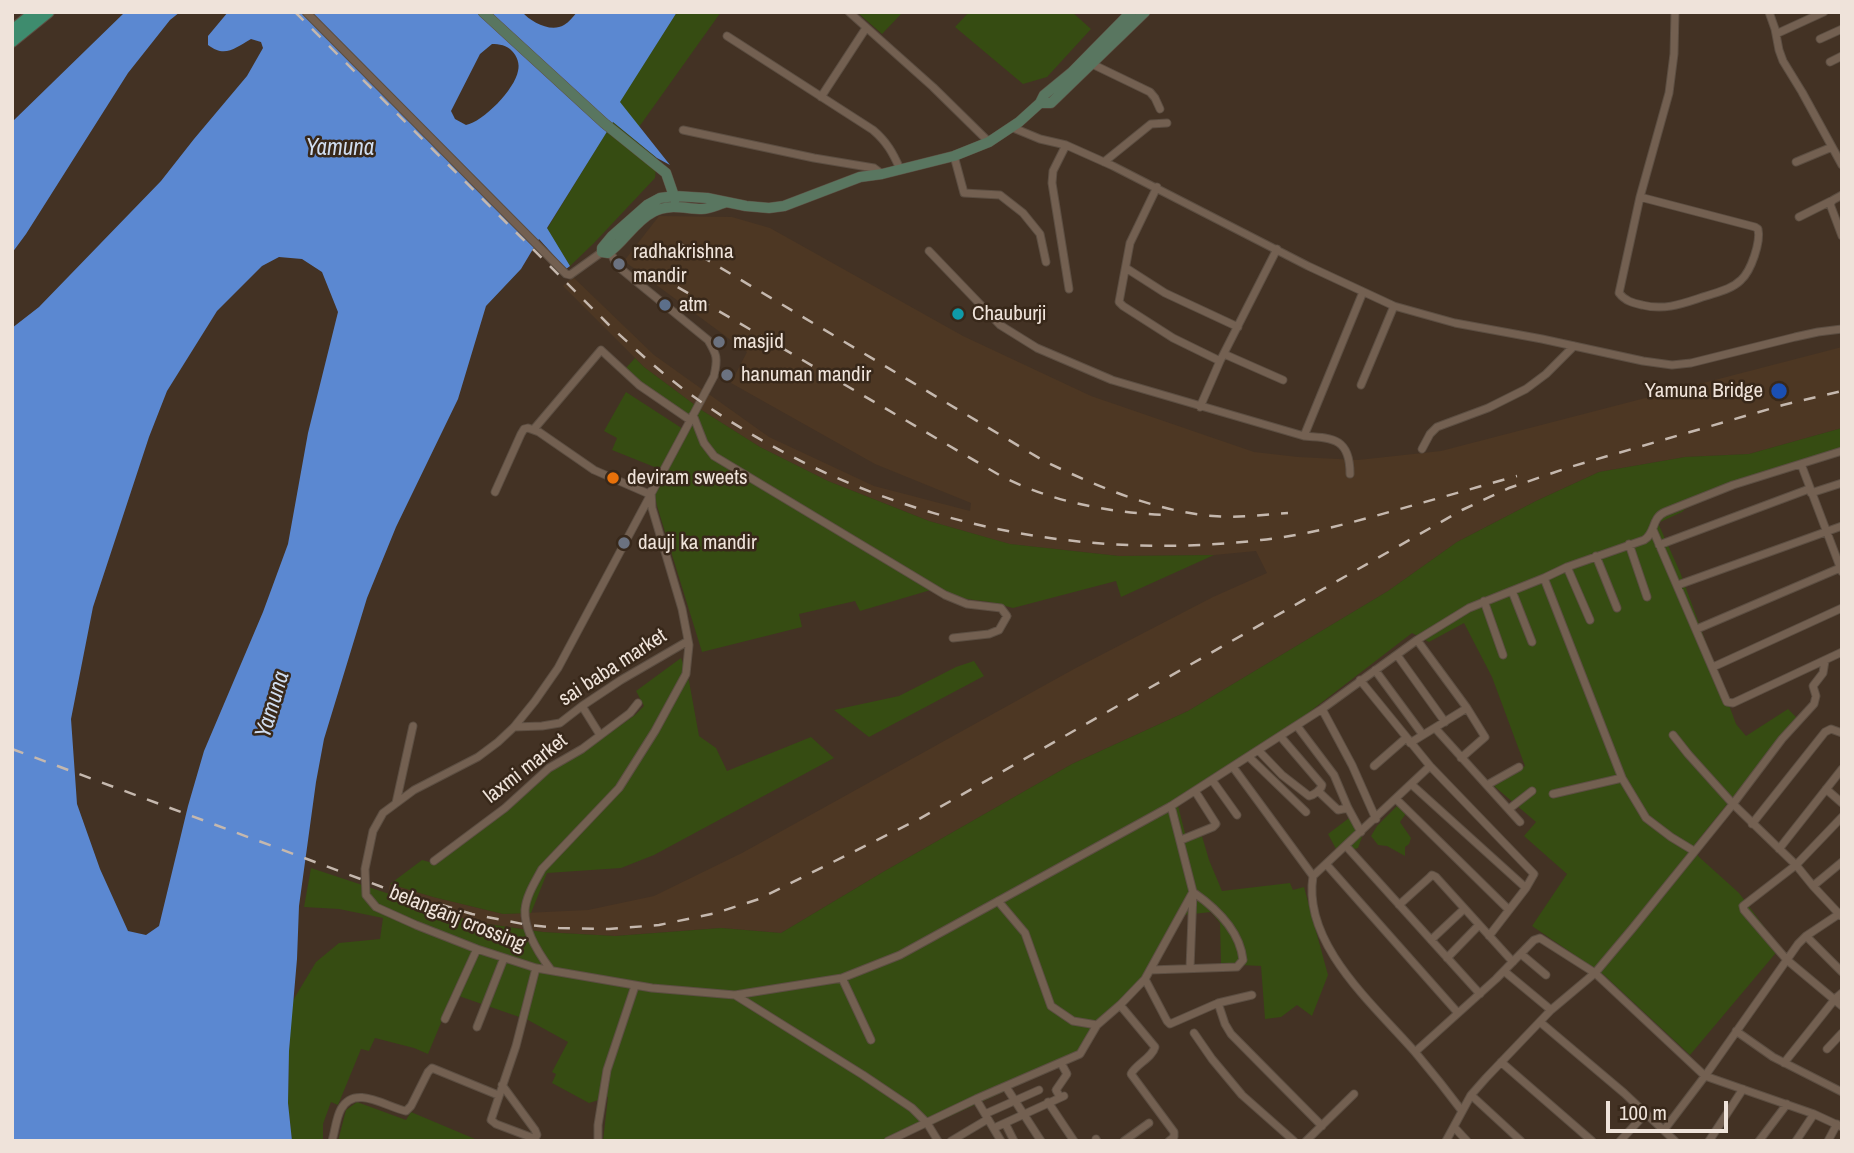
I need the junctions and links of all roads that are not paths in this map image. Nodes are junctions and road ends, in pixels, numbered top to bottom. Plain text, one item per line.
1 (49, 12) edge
2 (306, 12) edge
3 (483, 12) edge
4 (849, 12) edge
5 (1131, 12) edge
6 (1145, 12) edge
7 (1675, 12) edge
8 (1769, 12) edge
9 (1824, 12) edge
10 (26, 15) edge
11 (866, 28) junction
12 (1842, 29) edge
13 (12, 30) edge
14 (1776, 34) junction
15 (727, 36) dead end
16 (1820, 39) dead end
17 (12, 42) edge
18 (1842, 56) edge
19 (1830, 62) dead end
20 (1092, 64) junction
21 (821, 97) junction
22 (1040, 103) junction
23 (1160, 109) dead end
24 (1167, 123) dead end
25 (1011, 127) junction
26 (683, 130) dead end
27 (989, 142) junction
28 (1066, 145) junction
29 (1832, 146) junction
30 (954, 156) junction
31 (1104, 162) junction
32 (1796, 162) dead end
33 (1842, 165) edge
34 (901, 169) junction
35 (882, 174) junction
36 (1157, 187) junction
37 (1842, 195) edge
38 (1640, 197) junction
39 (676, 201) junction
40 (1831, 201) junction
41 (1799, 217) dead end
42 (1842, 236) edge
43 (1276, 249) junction
44 (929, 251) dead end
45 (606, 252) junction
46 (1046, 262) dead end
47 (1126, 268) junction
48 (1069, 289) dead end
49 (1363, 292) junction
50 (1394, 306) junction
51 (1238, 327) junction
52 (1842, 329) edge
53 (1574, 346) junction
54 (1222, 358) junction
55 (1283, 380) dead end
56 (1362, 385) dead end
57 (1200, 407) junction
58 (691, 418) junction
59 (534, 429) junction
60 (1304, 436) junction
61 (1422, 449) dead end
62 (1842, 451) edge
63 (1801, 464) junction
64 (1350, 474) dead end
65 (1842, 483) edge
66 (1810, 491) junction
67 (495, 492) dead end
68 (650, 492) junction
69 (1842, 526) edge
70 (1653, 530) junction
71 (1826, 531) junction
72 (1629, 544) junction
73 (1659, 545) junction
74 (1596, 556) junction
75 (1567, 567) junction
76 (1841, 570) edge
77 (1544, 578) junction
78 (1678, 585) junction
79 (1512, 591) junction
80 (1647, 597) dead end
81 (1484, 601) junction
82 (1617, 608) dead end
83 (1842, 608) edge
84 (1590, 620) dead end
85 (1697, 629) junction
86 (953, 638) dead end
87 (1417, 640) junction
88 (688, 641) junction
89 (1532, 642) dead end
90 (1842, 652) edge
91 (1397, 655) junction
92 (1503, 655) dead end
93 (1825, 661) junction
94 (1713, 667) junction
95 (1375, 670) junction
96 (1360, 680) junction
97 (638, 703) dead end
98 (582, 706) junction
99 (1467, 708) junction
100 (1322, 709) junction
101 (1445, 722) junction
102 (413, 726) dead end
103 (1297, 726) junction
104 (514, 727) junction
105 (1435, 728) junction
106 (1842, 733) edge
107 (1423, 735) junction
108 (1672, 735) dead end
109 (600, 736) junction
110 (1280, 736) junction
111 (1408, 741) junction
112 (1259, 751) junction
113 (1249, 757) junction
114 (1461, 758) junction
115 (1374, 766) dead end
116 (1430, 766) junction
117 (1233, 767) junction
118 (1519, 767) dead end
119 (1842, 769) edge
120 (1622, 778) junction
121 (1212, 780) junction
122 (1411, 784) junction
123 (1487, 785) junction
124 (1826, 789) junction
125 (1532, 790) dead end
126 (1195, 791) junction
127 (1318, 791) junction
128 (1553, 794) dead end
129 (1396, 799) junction
130 (396, 803) junction
131 (1842, 803) edge
132 (1733, 804) junction
133 (1171, 806) junction
134 (1348, 808) junction
135 (1508, 809) junction
136 (1306, 811) dead end
137 (1237, 815) dead end
138 (1842, 817) edge
139 (1376, 819) junction
140 (1520, 822) dead end
141 (1752, 824) junction
142 (1361, 832) junction
143 (1181, 840) junction
144 (1346, 846) junction
145 (1779, 849) junction
146 (1694, 852) junction
147 (434, 861) dead end
148 (1842, 862) edge
149 (1326, 864) junction
150 (1796, 865) junction
151 (1313, 876) junction
152 (1812, 886) junction
153 (1527, 888) junction
154 (1193, 892) junction
155 (998, 901) junction
156 (1399, 905) junction
157 (1464, 909) junction
158 (1509, 911) junction
159 (1841, 914) edge
160 (1479, 925) junction
161 (1489, 936) junction
162 (1806, 936) junction
163 (1431, 940) junction
164 (477, 949) junction
165 (1521, 954) junction
166 (504, 958) junction
167 (1447, 958) junction
168 (1787, 960) junction
169 (1513, 962) junction
170 (536, 968) junction
171 (1190, 968) junction
172 (551, 970) junction
173 (1150, 970) junction
174 (1504, 971) junction
175 (1842, 972) edge
176 (1595, 973) junction
177 (1546, 975) dead end
178 (842, 978) junction
179 (1145, 979) junction
180 (635, 986) junction
181 (1480, 994) junction
182 (735, 995) junction
183 (1252, 995) dead end
184 (1838, 996) edge
185 (1218, 1003) junction
186 (1120, 1004) junction
187 (1842, 1006) edge
188 (1551, 1010) junction
189 (1458, 1013) junction
190 (445, 1019) dead end
191 (1540, 1022) junction
192 (1097, 1025) junction
193 (477, 1027) dead end
194 (1736, 1031) junction
195 (1194, 1033) dead end
196 (1842, 1033) edge
197 (871, 1040) dead end
198 (1827, 1049) dead end
199 (1415, 1052) junction
200 (1501, 1062) junction
201 (1061, 1063) junction
202 (1784, 1063) junction
203 (1705, 1076) junction
204 (502, 1085) junction
205 (1006, 1087) junction
206 (1743, 1089) junction
207 (1039, 1090) dead end
208 (1842, 1092) edge
209 (1354, 1094) dead end
210 (498, 1095) junction
211 (1471, 1095) junction
212 (976, 1099) junction
213 (1015, 1101) junction
214 (1048, 1102) junction
215 (1787, 1104) junction
216 (1462, 1111) junction
217 (1646, 1113) junction
218 (1023, 1114) junction
219 (1814, 1114) junction
220 (987, 1116) junction
221 (927, 1123) junction
222 (1005, 1123) junction
223 (1149, 1124) dead end
224 (1840, 1125) edge
225 (1322, 1126) junction
226 (1454, 1127) junction
227 (994, 1128) junction
228 (1664, 1130) junction
229 (1013, 1140) edge
230 (332, 1141) edge
231 (534, 1141) edge
232 (598, 1141) edge
233 (888, 1141) edge
234 (938, 1141) edge
235 (951, 1141) edge
236 (1001, 1141) edge
237 (1041, 1141) edge
238 (1074, 1141) edge
239 (1124, 1141) edge
240 (1169, 1141) edge
241 (1294, 1141) edge
242 (1306, 1141) edge
243 (1446, 1141) edge
244 (1467, 1141) edge
245 (1521, 1141) edge
246 (1592, 1141) edge
247 (1620, 1141) edge
248 (1675, 1141) edge
249 (1709, 1141) edge
250 (1759, 1141) edge
251 (1796, 1141) edge
252 (1828, 1141) edge

1 - 17 main road
2 - 45 street
3 - 39 main road
4 - 11 street
5 - 22 main road
6 - 20 main road
7 - 38 street
8 - 14 street
9 - 14 street
10 - 13 main road
11 - 21 street
11 - 27 street
12 - 16 street
14 - 29 street
15 - 21 street
18 - 19 street
20 - 22 main road
20 - 23 street
21 - 34 street
22 - 25 main road
24 - 31 street
25 - 27 main road
25 - 28 street
26 - 35 street
27 - 30 main road
28 - 31 street
28 - 48 street
29 - 32 street
29 - 33 street
30 - 34 main road
30 - 46 street
31 - 36 street
34 - 35 main road
35 - 39 main road
36 - 43 street
36 - 47 street
37 - 40 street
38 - 38 street
39 - 45 main road
40 - 41 street
40 - 42 street
43 - 49 street
43 - 51 street
44 - 57 street
45 - 58 street, belanganj crossing
47 - 51 street
47 - 54 street
49 - 50 street
49 - 60 street
50 - 53 street
50 - 56 street
51 - 54 street
52 - 53 street
53 - 61 street
54 - 55 street
54 - 57 street
57 - 60 street
58 - 59 street
58 - 68 street, belanganj crossing
58 - 86 street
59 - 67 street
59 - 68 street
60 - 64 street
62 - 63 street, belanganj crossing
63 - 66 street
63 - 70 street, belanganj crossing
65 - 66 street
66 - 71 street
66 - 73 street
68 - 88 street
68 - 104 street, belanganj crossing
69 - 71 street
70 - 72 street, belanganj crossing
70 - 73 street
71 - 76 street
71 - 78 street
72 - 74 street, belanganj crossing
72 - 80 street
73 - 78 street
74 - 75 street, belanganj crossing
74 - 82 street
75 - 77 street, belanganj crossing
75 - 84 street
76 - 85 street
77 - 79 street, belanganj crossing
77 - 120 street
78 - 85 street
79 - 81 street, belanganj crossing
79 - 89 street
81 - 87 street, belanganj crossing
81 - 92 street
83 - 94 street
85 - 94 street
87 - 91 street, belanganj crossing
87 - 99 street
88 - 98 street, sai baba market
88 - 172 street
90 - 93 street
91 - 95 street, belanganj crossing
91 - 101 street
93 - 94 street
93 - 132 street
95 - 96 street, belanganj crossing
95 - 107 street
96 - 100 street, belanganj crossing
96 - 111 street
97 - 109 street, laxmi market
98 - 104 street, sai baba market
98 - 109 street
99 - 101 street
99 - 114 street
100 - 103 street, belanganj crossing
100 - 139 street
101 - 105 street
102 - 130 street
103 - 110 street, belanganj crossing
103 - 134 street
104 - 130 street, belanganj crossing
105 - 107 street
105 - 114 street
106 - 141 street
107 - 111 street
108 - 132 street
109 - 147 street, laxmi market
110 - 112 street, belanganj crossing
110 - 127 street
111 - 115 street
111 - 116 street
112 - 113 street, belanganj crossing
112 - 127 street
113 - 117 street, belanganj crossing
113 - 136 street
114 - 123 street
116 - 122 street
116 - 153 street
117 - 121 street, belanganj crossing
117 - 151 street
118 - 123 street
119 - 124 street
120 - 128 street
120 - 146 street
121 - 126 street, belanganj crossing
121 - 137 street
122 - 129 street
122 - 153 street
123 - 135 street
124 - 131 street
124 - 145 street
125 - 135 street
126 - 133 street, belanganj crossing
126 - 143 street
127 - 134 street
129 - 139 street
129 - 158 street
130 - 164 street, belanganj crossing
132 - 141 street
132 - 146 street
133 - 143 street
133 - 155 street, belanganj crossing
134 - 142 street
135 - 140 street
138 - 150 street
139 - 142 street
141 - 145 street
142 - 144 street
143 - 154 street
144 - 149 street
144 - 156 street
145 - 150 street
146 - 176 street
148 - 152 street
149 - 151 street
149 - 189 street
150 - 152 street
150 - 168 street
151 - 199 street
152 - 159 street
153 - 158 street
154 - 171 street
154 - 171 street
154 - 173 street
155 - 178 street, belanganj crossing
155 - 192 street
156 - 157 street
156 - 163 street
157 - 160 street
157 - 163 street
158 - 161 street
159 - 162 street
160 - 161 street
160 - 167 street
161 - 169 street
162 - 168 street
162 - 175 street
163 - 167 street
164 - 166 street, belanganj crossing
164 - 190 street
165 - 169 street
165 - 176 street
165 - 177 street
166 - 170 street, belanganj crossing
166 - 193 street
167 - 181 street
168 - 184 street
168 - 194 street
169 - 174 street
170 - 172 street, belanganj crossing
170 - 204 street
171 - 173 street
172 - 180 street, belanganj crossing
173 - 179 street
174 - 181 street
174 - 188 street
176 - 188 street
176 - 203 street
178 - 182 street, belanganj crossing
178 - 197 street
179 - 185 street
179 - 186 street
180 - 182 street, belanganj crossing
180 - 232 street
181 - 189 street
182 - 221 street
183 - 185 street
184 - 187 street
184 - 202 street
185 - 225 street
186 - 192 street
186 - 240 street
188 - 191 street
189 - 199 street
191 - 200 street
191 - 217 street
192 - 201 street
194 - 202 street
194 - 203 street
195 - 241 street
196 - 198 street
199 - 216 street
200 - 211 street
200 - 246 street
201 - 205 street
201 - 214 street
202 - 208 street
203 - 206 street
203 - 228 street
204 - 210 street
204 - 231 street
205 - 212 street
205 - 213 street
206 - 215 street
206 - 249 street
207 - 213 street
209 - 225 street
210 - 230 street
210 - 231 street
211 - 216 street
211 - 245 street
212 - 220 street
212 - 221 street
213 - 218 street
213 - 220 street
214 - 218 street
214 - 238 street
215 - 219 street
215 - 250 street
216 - 226 street
217 - 228 street
217 - 247 street
218 - 222 street
218 - 237 street
219 - 224 street
219 - 251 street
220 - 227 street
220 - 235 street
221 - 233 street
221 - 234 street
222 - 227 street
222 - 229 street
223 - 239 street
224 - 252 street
225 - 242 street
226 - 243 street
226 - 244 street
227 - 236 street
228 - 248 street

